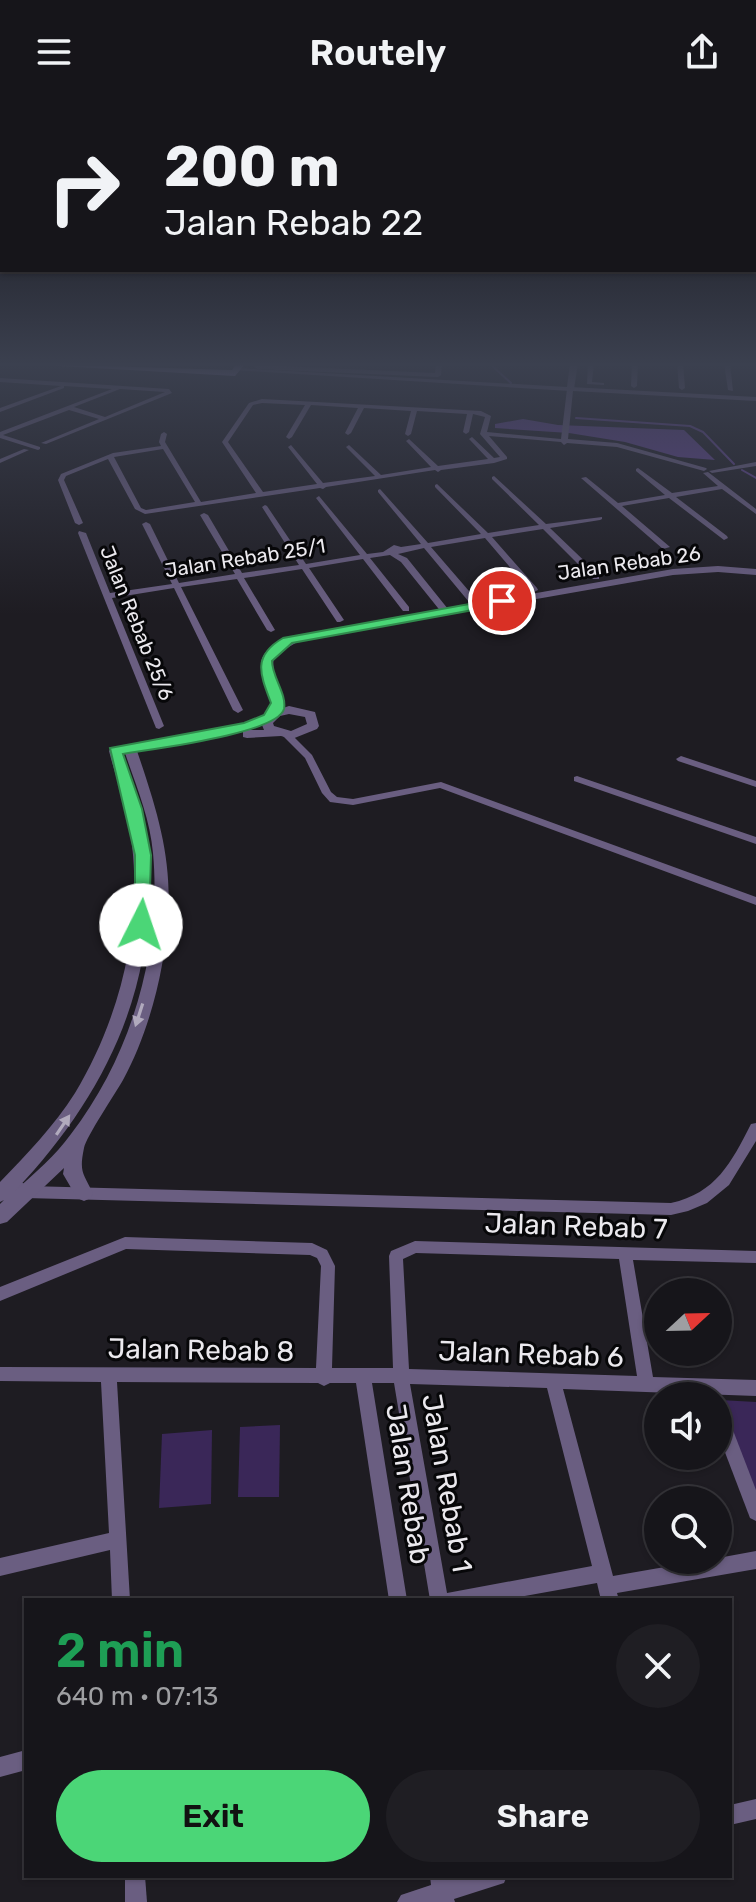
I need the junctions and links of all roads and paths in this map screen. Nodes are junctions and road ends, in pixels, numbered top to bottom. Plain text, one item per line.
1 (165, 447) joint
2 (228, 447) edge
3 (291, 447) dead end
4 (349, 447) dead end
5 (416, 447) edge
6 (480, 447) edge
7 (495, 447) edge
8 (614, 447) edge
9 (26, 450) dead end
10 (110, 456) junction
11 (0, 461) edge
12 (494, 461) junction
13 (756, 464) edge
14 (438, 470) junction
15 (638, 470) dead end
16 (706, 471) junction
17 (381, 478) junction
18 (494, 478) dead end
19 (584, 478) dead end
20 (437, 486) dead end
21 (323, 487) junction
22 (722, 487) junction
23 (380, 491) dead end
24 (261, 495) junction
25 (669, 496) junction
26 (319, 498) dead end
27 (199, 504) junction
28 (616, 505) junction
29 (265, 507) dead end
30 (756, 512) edge
31 (204, 515) dead end
32 (600, 518) dead end
33 (79, 523) dead end
34 (146, 524) dead end
35 (545, 527) junction
36 (82, 533) dead end
37 (487, 536) junction
38 (724, 538) dead end
39 (428, 545) junction
40 (666, 547) dead end
41 (398, 554) junction
42 (365, 556) junction
43 (304, 566) junction
44 (756, 572) edge
45 (239, 575) junction
46 (596, 577) dead end
47 (176, 585) junction
48 (534, 590) dead end
49 (108, 596) junction
50 (472, 600) dead end
51 (406, 609) dead end
52 (445, 611) junction
53 (340, 620) dead end
54 (271, 630) dead end
55 (275, 691) junction
56 (294, 709) junction
57 (238, 710) dead end
58 (272, 716) junction
59 (159, 726) dead end
60 (307, 732) junction
61 (282, 734) junction
62 (158, 750) junction
63 (124, 753) junction
64 (309, 757) junction
65 (681, 759) dead end
66 (138, 775) junction
67 (577, 779) dead end
68 (756, 784) edge
69 (756, 841) edge
70 (756, 901) edge
71 (756, 1128) edge
72 (77, 1140) junction
73 (12, 1190) edge
74 (84, 1193) junction
75 (0, 1216) edge
76 (625, 1253) junction
77 (396, 1256) joint
78 (756, 1257) edge
79 (0, 1294) edge
80 (0, 1374) edge
81 (109, 1375) junction
82 (401, 1376) junction
83 (363, 1377) junction
84 (324, 1378) junction
85 (553, 1381) junction
86 (646, 1382) edge
87 (644, 1384) edge
88 (756, 1388) edge
89 (732, 1390) edge
90 (732, 1449) edge
91 (756, 1512) edge
92 (117, 1540) junction
93 (756, 1560) edge
94 (0, 1567) edge
95 (606, 1586) edge
96 (121, 1598) edge
97 (398, 1598) edge
98 (439, 1598) edge
99 (475, 1598) edge
100 (24, 1761) edge
101 (0, 1767) edge
102 (756, 1809) edge
103 (732, 1815) edge
104 (135, 1878) edge
105 (485, 1878) edge
106 (442, 1890) edge
107 (136, 1902) edge
108 (408, 1902) edge

1 - 10 street
1 - 27 street
2 - 24 street
3 - 21 street
4 - 17 street
5 - 14 street
6 - 12 street
7 - 12 street
8 - 16 street
9 - 11 street
10 - 27 street
10 - 33 street
12 - 14 street
13 - 16 street
14 - 17 street
15 - 25 street
16 - 22 street
17 - 21 street
18 - 35 street
19 - 28 street
20 - 37 street
21 - 24 street
22 - 25 street
22 - 30 street
23 - 39 street
24 - 27 street
25 - 28 street
25 - 38 street
26 - 42 street
28 - 40 street
29 - 43 street
31 - 45 street
32 - 35 street, Jalan Rebab 25/1
34 - 47 street
35 - 37 street, Jalan Rebab 25/1
35 - 46 street
36 - 49 street, Jalan Rebab 25/6
37 - 39 street, Jalan Rebab 25/1
37 - 48 street
39 - 41 street, Jalan Rebab 25/1
39 - 50 street
41 - 42 street, Jalan Rebab 25/1
41 - 52 street
42 - 43 street, Jalan Rebab 25/1
42 - 51 street
43 - 45 street, Jalan Rebab 25/1
43 - 53 street
44 - 52 street, Jalan Rebab 26
45 - 47 street, Jalan Rebab 25/1
45 - 54 street
47 - 49 street, Jalan Rebab 25/1
47 - 57 street
49 - 59 street, Jalan Rebab 25/6
52 - 55 street, Jalan Rebab 26
55 - 56 street
55 - 58 street, Jalan Rebab 26
56 - 58 street
56 - 60 street
58 - 61 street
58 - 63 street
60 - 61 street
60 - 64 street
61 - 62 street
61 - 64 street
62 - 63 street
62 - 66 street
63 - 66 street
73 -> 63 street
64 - 70 street
65 - 68 street
66 -> 72 street
67 - 69 street
71 - 74 street
72 - 73 street
72 - 74 street
73 - 74 street
73 - 75 street
76 - 77 street, Jalan Rebab 7
76 - 78 street, Jalan Rebab 7
76 - 86 street
77 - 82 street, Jalan Rebab 1
79 - 84 street
80 - 81 street, Jalan Rebab 8
81 - 84 street, Jalan Rebab 8
81 - 92 street
82 - 83 street, Jalan Rebab 8
82 - 85 street, Jalan Rebab 6
82 - 98 street, Jalan Rebab 1
83 - 84 street, Jalan Rebab 8
83 - 97 street, Jalan Rebab
85 - 87 street, Jalan Rebab 6
85 - 95 street
88 - 89 street, Jalan Rebab 6
90 - 91 street
92 - 94 street
92 - 96 street
93 - 95 street
95 - 99 street
100 - 101 street
102 - 103 street
104 - 107 street
105 - 106 street
106 - 108 street

